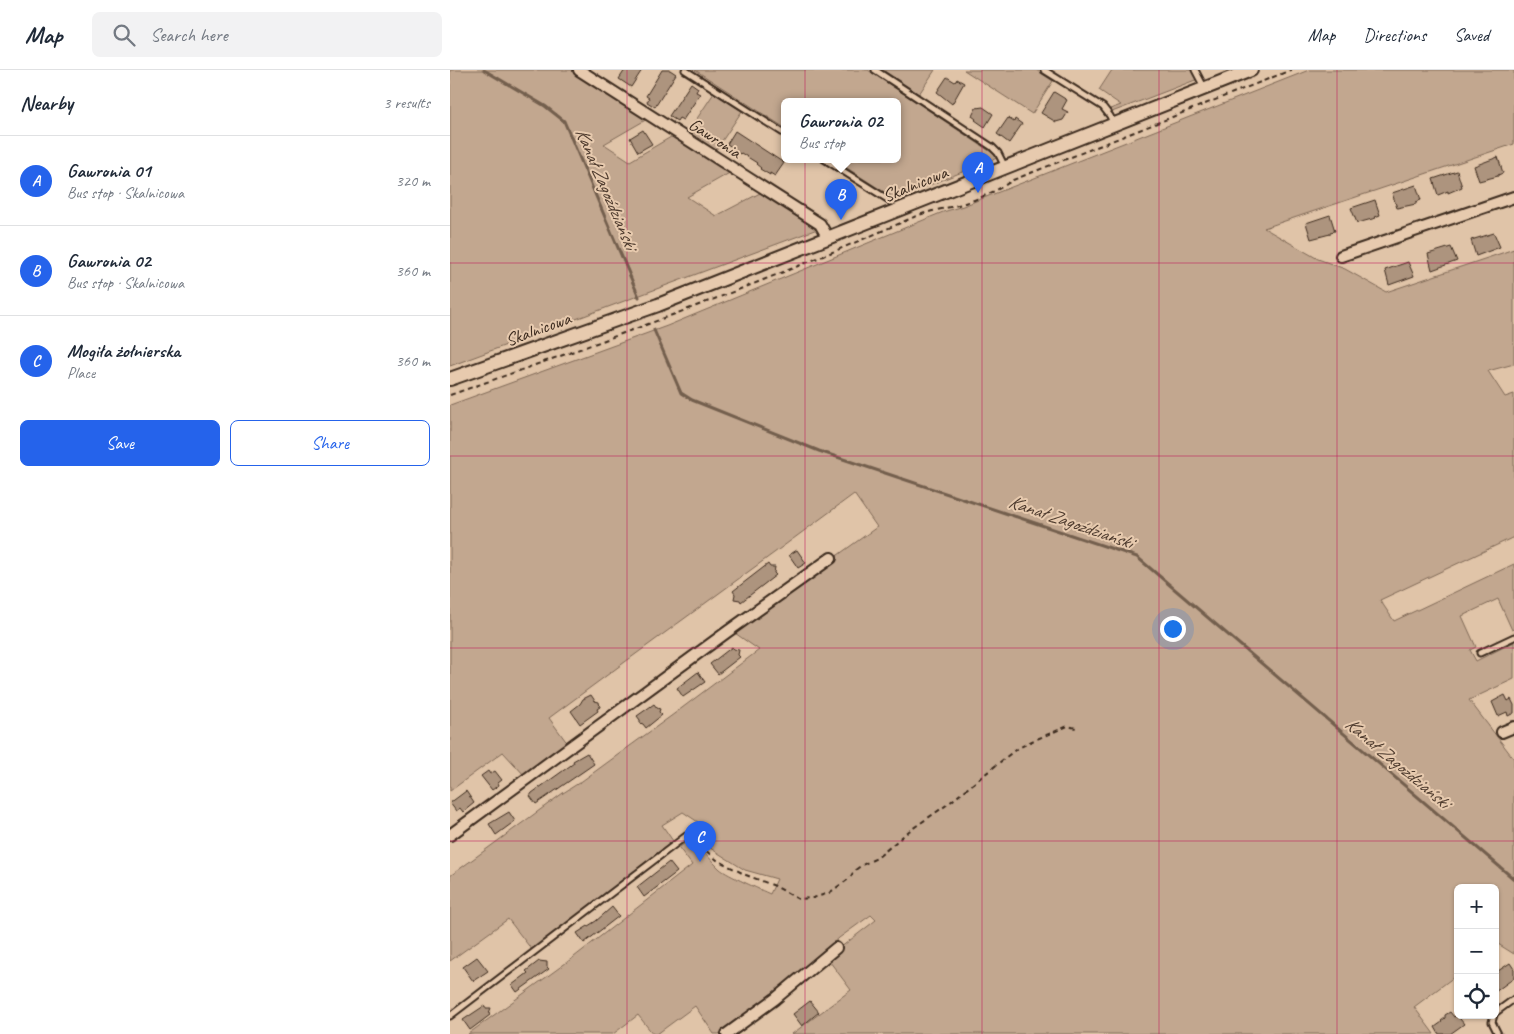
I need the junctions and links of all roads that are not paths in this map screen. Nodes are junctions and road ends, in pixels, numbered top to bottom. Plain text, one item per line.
1 (579, 70) edge
2 (685, 70) edge
3 (875, 70) edge
4 (1044, 70) edge
5 (1195, 70) edge
6 (1252, 70) edge
7 (1205, 88) junction
8 (1114, 124) junction
9 (781, 131) edge
10 (830, 163) edge
11 (1005, 167) junction
12 (1514, 197) edge
13 (892, 202) dead end
14 (828, 238) junction
15 (1341, 256) dead end
16 (450, 379) edge
17 (830, 558) dead end
18 (1514, 637) edge
19 (1480, 653) dead end
20 (1514, 727) edge
21 (1502, 732) dead end
22 (450, 835) edge
23 (686, 836) road end
24 (836, 948) dead end
25 (1514, 1000) edge
26 (1499, 1010) edge
27 (450, 1016) edge
28 (1493, 1019) edge
29 (727, 1034) edge
30 (1498, 1034) edge

1 - 14 street, Gawronia
2 - 9 lane
3 - 11 lane
4 - 8 lane
5 - 7 lane
6 - 7 street, Skalnicowa
7 - 8 street, Skalnicowa
8 - 11 street, Skalnicowa
10 - 13 lane
11 - 14 street, Skalnicowa
12 - 15 street
14 - 16 street, Skalnicowa
17 - 22 street
18 - 19 lane
20 - 21 street
23 - 27 lane
24 - 29 street
25 - 26 lane
28 - 30 lane

